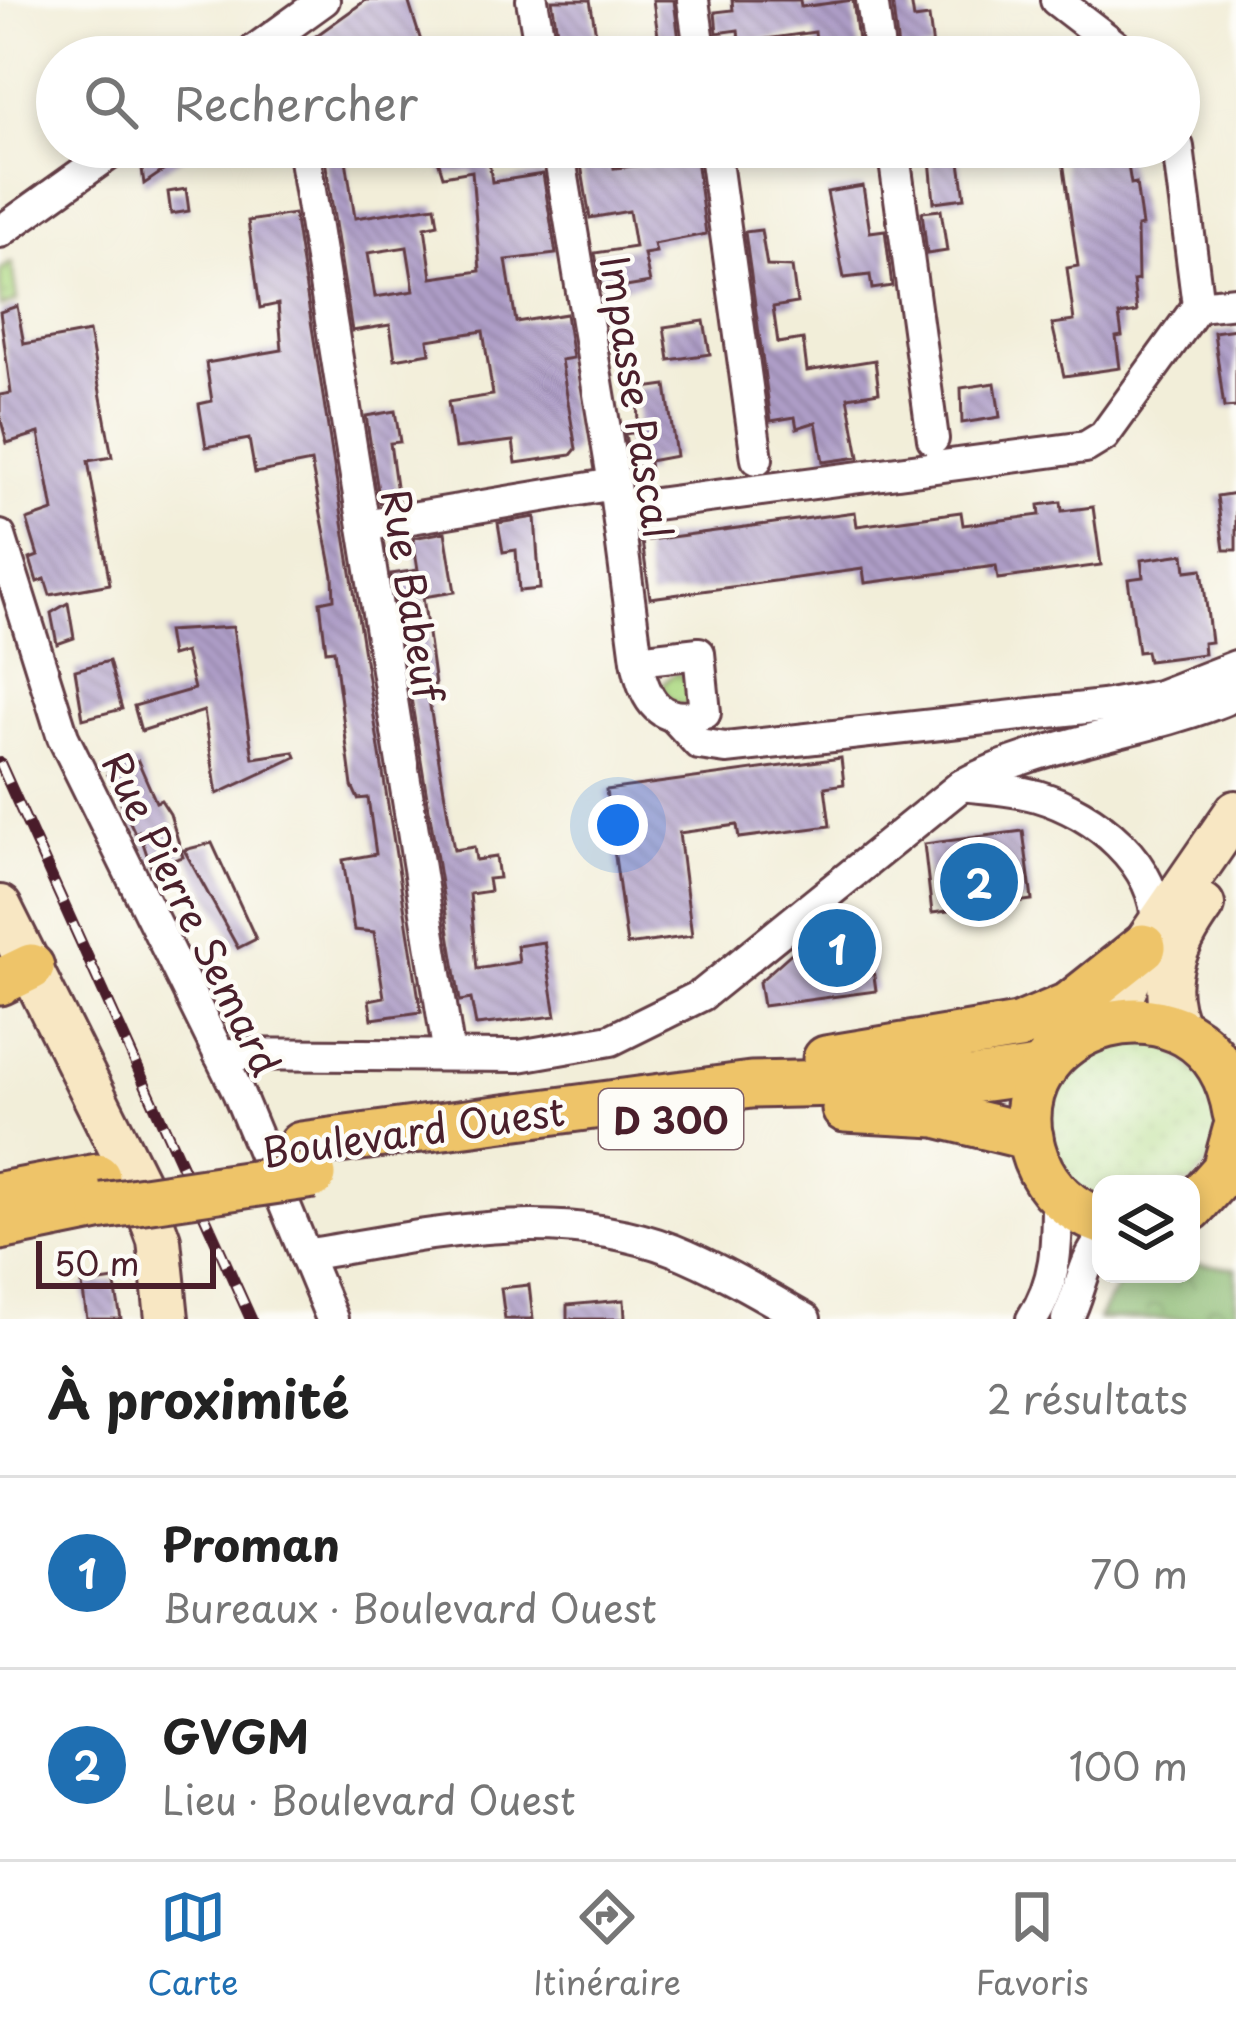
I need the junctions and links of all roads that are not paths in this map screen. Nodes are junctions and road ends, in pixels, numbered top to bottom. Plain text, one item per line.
1 (324, 0) edge
2 (532, 0) edge
3 (693, 0) edge
4 (872, 0) edge
5 (1056, 0) edge
6 (292, 36) edge
7 (538, 36) edge
8 (698, 36) edge
9 (877, 36) edge
10 (1103, 36) edge
11 (90, 168) edge
12 (306, 168) edge
13 (561, 168) edge
14 (717, 168) edge
15 (895, 168) edge
16 (1181, 168) edge
17 (0, 232) edge
18 (1236, 302) edge
19 (1198, 306) junction
20 (933, 439) dead end
21 (757, 458) dead end
22 (616, 496) junction
23 (364, 526) junction
24 (0, 536) edge
25 (637, 659) junction
26 (1236, 666) edge
27 (1236, 695) edge
28 (676, 719) junction
29 (962, 785) junction
30 (1236, 812) edge
31 (1236, 860) edge
32 (0, 907) edge
33 (1150, 937) junction
34 (16, 975) edge
35 (1112, 1021) junction
36 (1179, 1030) junction
37 (219, 1054) junction
38 (449, 1054) junction
39 (1043, 1070) junction
40 (1236, 1113) edge
41 (454, 1122) junction
42 (1236, 1130) edge
43 (1030, 1136) junction
44 (307, 1160) junction
45 (100, 1192) junction
46 (1057, 1194) junction
47 (0, 1195) edge
48 (1210, 1203) edge
49 (1092, 1215) edge
50 (0, 1228) edge
51 (1092, 1251) edge
52 (305, 1255) junction
53 (167, 1319) edge
54 (332, 1319) edge
55 (805, 1319) edge
56 (1032, 1319) edge
57 (1067, 1319) edge

1 - 6 street
2 - 7 street
3 - 8 street
4 - 9 street
5 - 10 street
11 - 17 street
12 - 23 street, Rue Babeuf
13 - 22 street, Impasse Pascal
14 - 21 street
15 - 20 street
16 - 19 street
18 - 19 street
19 - 22 street
22 - 23 street
22 - 25 street, Impasse Pascal
23 - 38 street, Rue Babeuf
24 - 37 street, Rue Pierre Semard
25 - 28 street, Impasse Pascal
25 - 28 street
26 - 28 street
27 - 29 street
29 - 33 street
29 - 38 street
30 - 33 street
31 - 36 street
32 - 34 street
33 - 35 street
33 - 41 main road
34 - 53 street
35 - 36 main road
35 - 39 main road
36 - 40 main road
37 - 38 street
37 - 52 street, Rue Pierre Semard
39 - 41 main road, Boulevard Ouest
39 - 43 main road
41 - 44 main road, Boulevard Ouest / D 300
42 - 48 main road
43 - 44 main road, Boulevard Ouest / D 300
43 - 46 main road
44 - 45 main road, Boulevard Ouest / D 300, bridge
45 - 47 main road, Boulevard Ouest / D 300
45 - 50 main road, Boulevard Ouest / D 300
46 - 49 main road
46 - 56 street
51 - 57 street
52 - 54 street, Rue Pierre Semard
52 - 55 street

